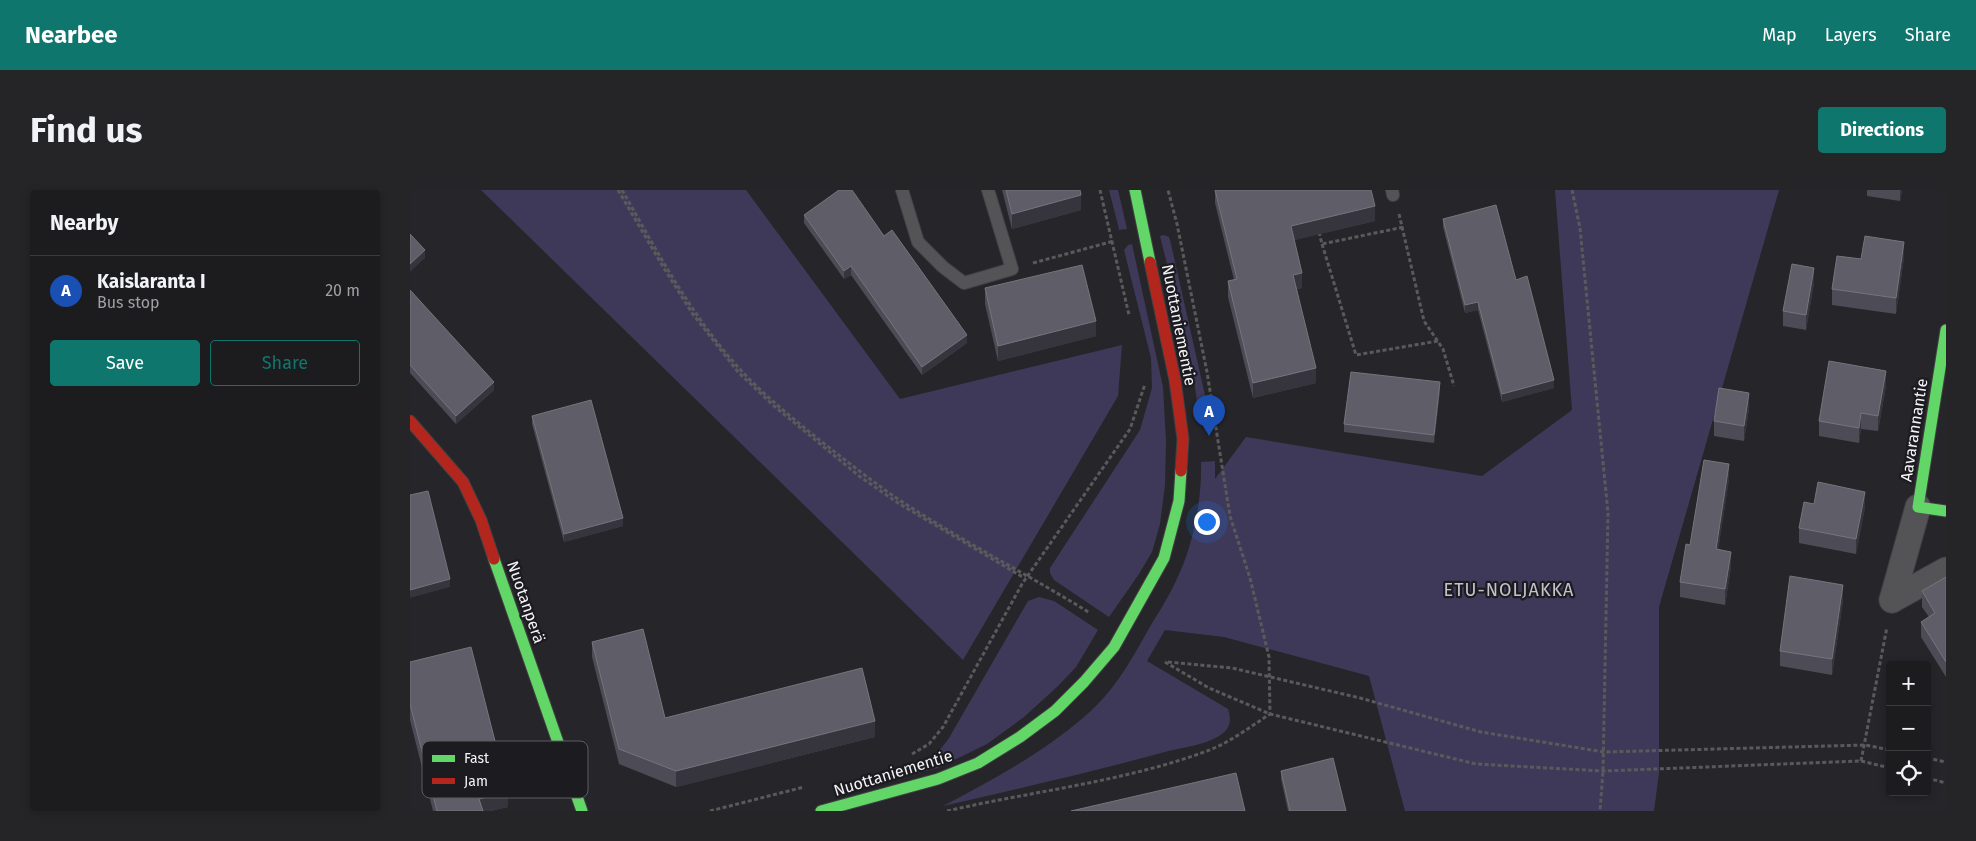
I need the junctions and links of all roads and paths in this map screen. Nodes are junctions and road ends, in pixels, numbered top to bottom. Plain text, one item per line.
1 (618, 190) edge
2 (622, 190) edge
3 (902, 190) edge
4 (988, 190) edge
5 (1100, 190) edge
6 (1572, 190) edge
7 (1139, 191) edge
8 (1392, 192) edge
9 (1317, 226) edge
10 (1404, 227) junction
11 (1112, 242) junction
12 (1322, 244) junction
13 (1012, 269) junction
14 (1130, 318) dead end
15 (1946, 330) edge
16 (1438, 341) junction
17 (1143, 376) dead end
18 (1454, 386) dead end
19 (410, 421) edge
20 (1918, 507) junction
21 (1946, 511) edge
22 (1946, 570) edge
23 (1029, 576) junction
24 (1892, 600) junction
25 (1090, 613) dead end
26 (558, 741) edge
27 (1864, 745) junction
28 (1886, 749) edge
29 (1604, 752) junction
30 (906, 757) dead end
31 (1931, 759) edge
32 (1861, 761) junction
33 (1946, 762) edge
34 (1886, 767) edge
35 (1603, 771) junction
36 (1931, 779) edge
37 (1946, 783) edge
38 (812, 785) dead end
39 (577, 798) edge
40 (582, 811) edge
41 (710, 811) edge
42 (821, 811) edge
43 (1600, 811) edge

1 - 23 path
2 - 23 path
3 - 13 lane
4 - 13 lane
5 - 11 path
6 - 29 path
7 - 42 street, Nuottaniementie
8 - 10 path
9 - 12 path
10 - 12 path
10 - 16 path
11 - 13 path
11 - 14 path
12 - 16 path
15 - 20 street, Aavarannantie
16 - 18 path
17 - 23 path
19 - 26 street, Nuotanperä
20 - 21 street, Aavarannantie
20 - 24 street
22 - 24 street
23 - 25 path
23 - 30 path
24 - 27 path
27 - 28 path
27 - 29 path
27 - 32 path
29 - 35 path
29 - 35 path
31 - 33 path
32 - 34 path
32 - 35 path
35 - 43 path
36 - 37 path
38 - 41 path
39 - 40 street, Nuotanperä

